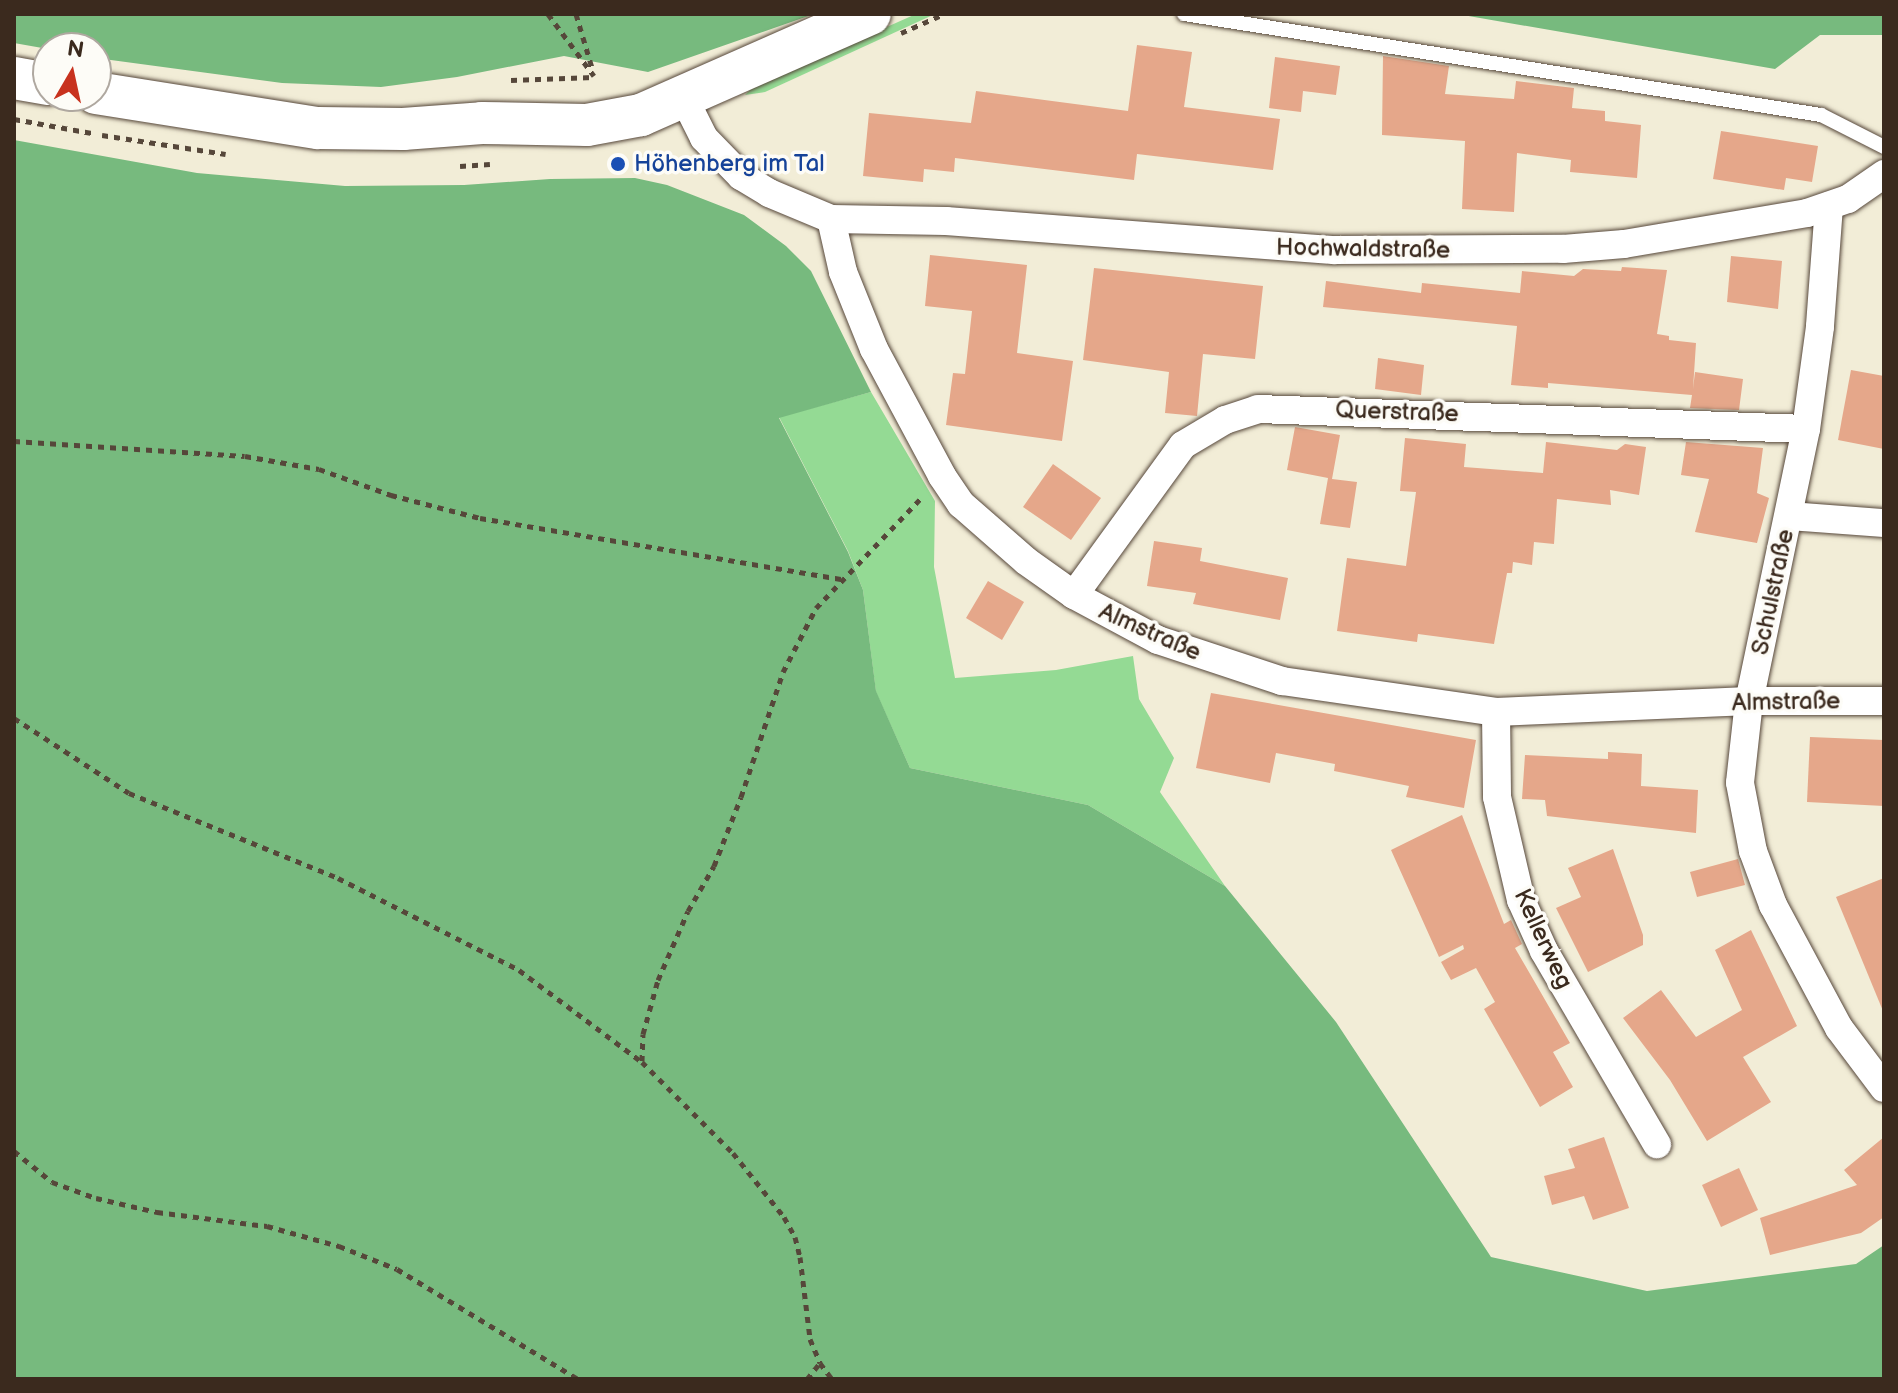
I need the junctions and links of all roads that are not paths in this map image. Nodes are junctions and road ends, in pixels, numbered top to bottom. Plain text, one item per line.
1 (870, 14) edge
2 (1184, 14) edge
3 (112, 96) edge
4 (683, 96) junction
5 (1884, 147) edge
6 (1884, 174) edge
7 (1829, 206) junction
8 (831, 219) junction
9 (1806, 429) junction
10 (1790, 516) junction
11 (1884, 523) edge
12 (1074, 595) junction
13 (1749, 701) junction
14 (1884, 701) edge
15 (1496, 712) junction
16 (1884, 1088) edge
17 (1657, 1144) dead end

1 - 4 main road
2 - 5 lane
3 - 4 main road
4 - 8 street
6 - 7 street, Hochwaldstraße
7 - 8 street, Hochwaldstraße
7 - 9 street, Schulstraße
8 - 12 street, Almstraße
9 - 10 street, Schulstraße
9 - 12 street, Querstraße
10 - 11 street
10 - 13 street, Schulstraße
12 - 15 street, Almstraße
13 - 14 street, Almstraße
13 - 15 street, Almstraße
13 - 16 street, Schulstraße
15 - 17 street, Kellerweg

